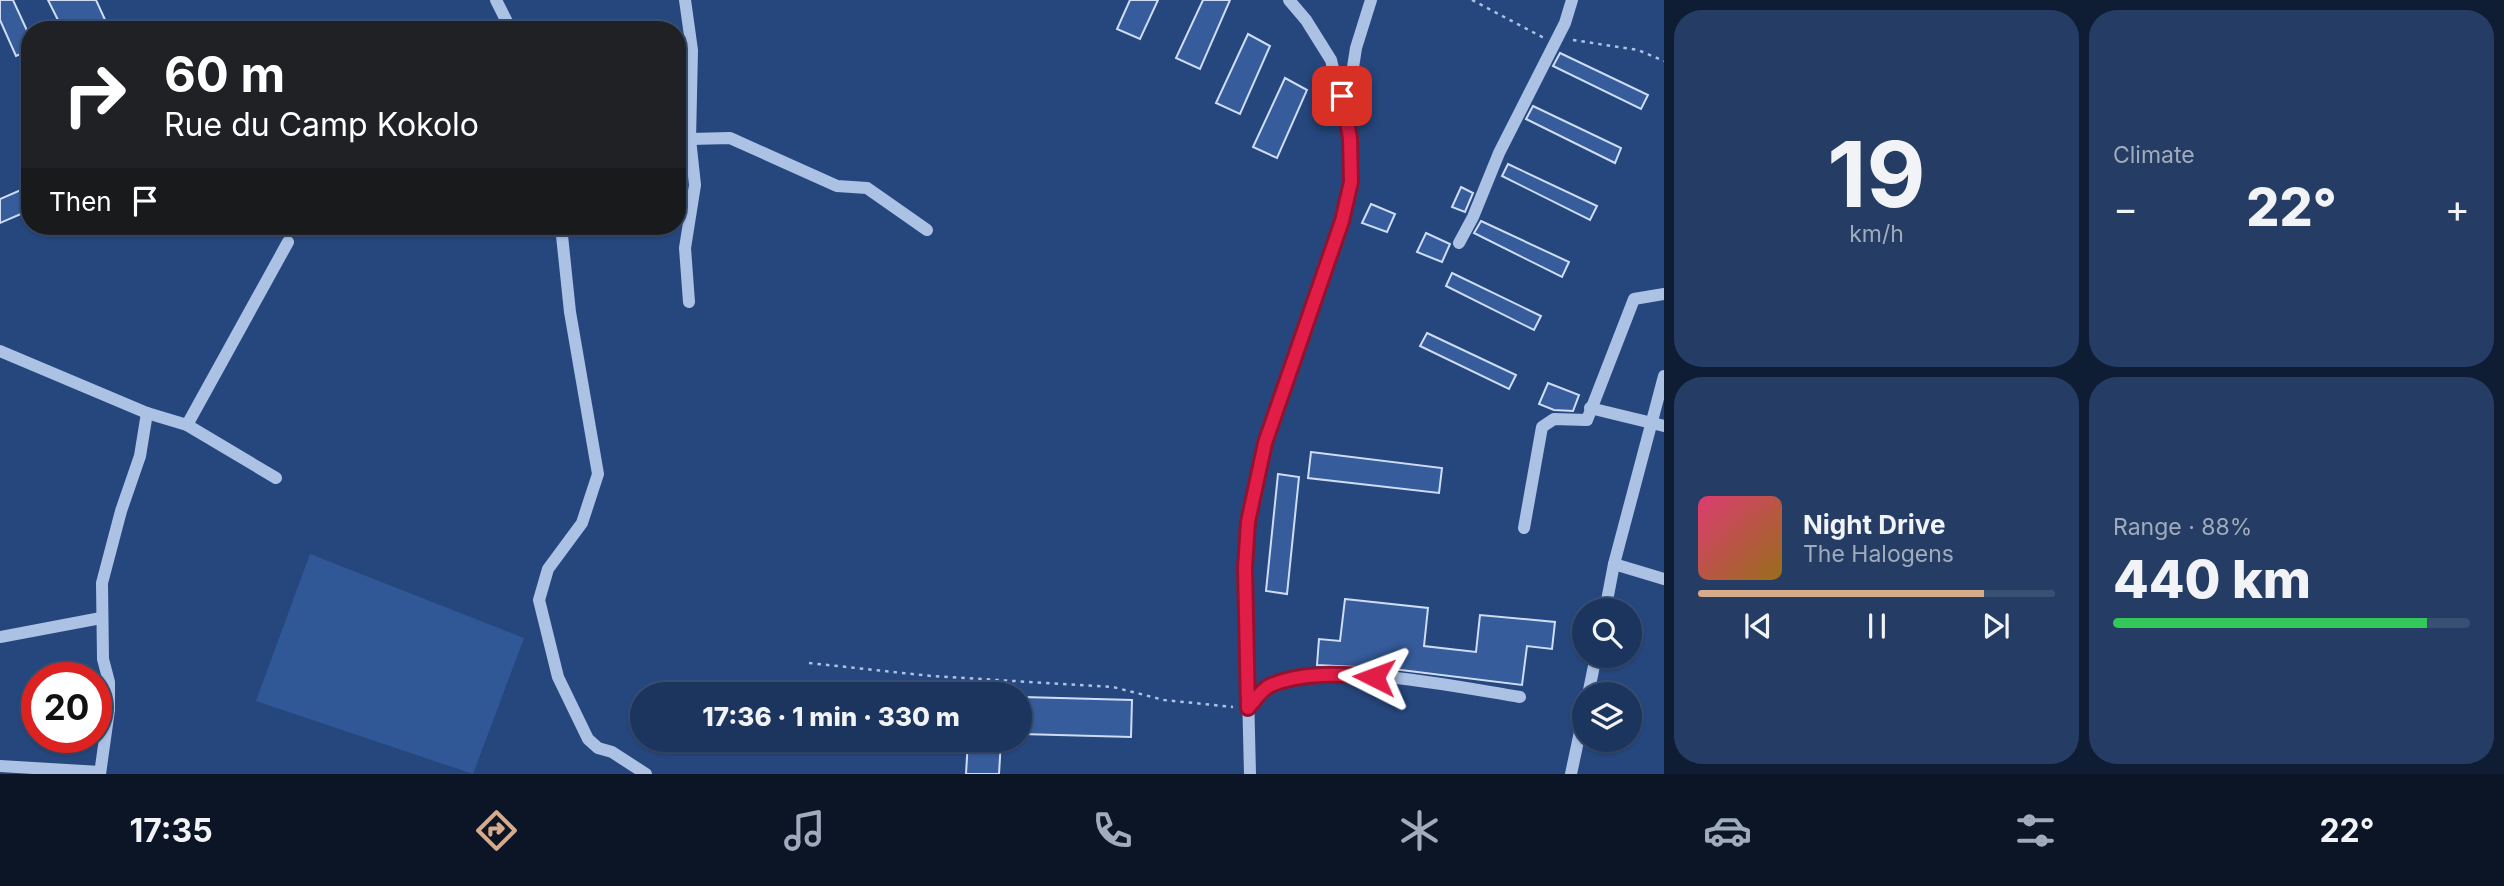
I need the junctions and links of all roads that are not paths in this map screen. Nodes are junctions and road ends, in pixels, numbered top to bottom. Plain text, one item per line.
1 (496, 0) edge
2 (685, 0) edge
3 (1289, 0) edge
4 (1371, 0) edge
5 (1572, 0) edge
6 (506, 21) edge
7 (1346, 117) junction
8 (690, 139) junction
9 (927, 230) dead end
10 (562, 235) edge
11 (288, 242) dead end
12 (1459, 243) dead end
13 (1664, 294) edge
14 (689, 302) dead end
15 (0, 351) edge
16 (1664, 376) edge
17 (1590, 408) junction
18 (147, 413) junction
19 (1658, 424) edge
20 (187, 425) junction
21 (276, 478) dead end
22 (1524, 528) dead end
23 (1614, 564) junction
24 (1664, 579) edge
25 (1607, 598) edge
26 (101, 618) junction
27 (0, 637) edge
28 (1520, 697) dead end
29 (1248, 708) junction
30 (1576, 752) edge
31 (0, 766) edge
32 (100, 773) edge
33 (646, 774) edge
34 (1250, 774) edge
35 (1571, 774) edge

1 - 6 street
2 - 8 street
3 - 7 street
4 - 7 street
5 - 12 street
7 - 29 street
8 - 9 street
8 - 14 street
10 - 33 street
11 - 20 street
13 - 17 street
15 - 18 street
16 - 19 street
17 - 19 street
17 - 22 street
18 - 20 street
18 - 26 street
19 - 23 street
20 - 21 street
23 - 24 street
23 - 25 street
26 - 27 street
26 - 32 street
28 - 29 street
29 - 34 street
30 - 35 street
31 - 32 street

